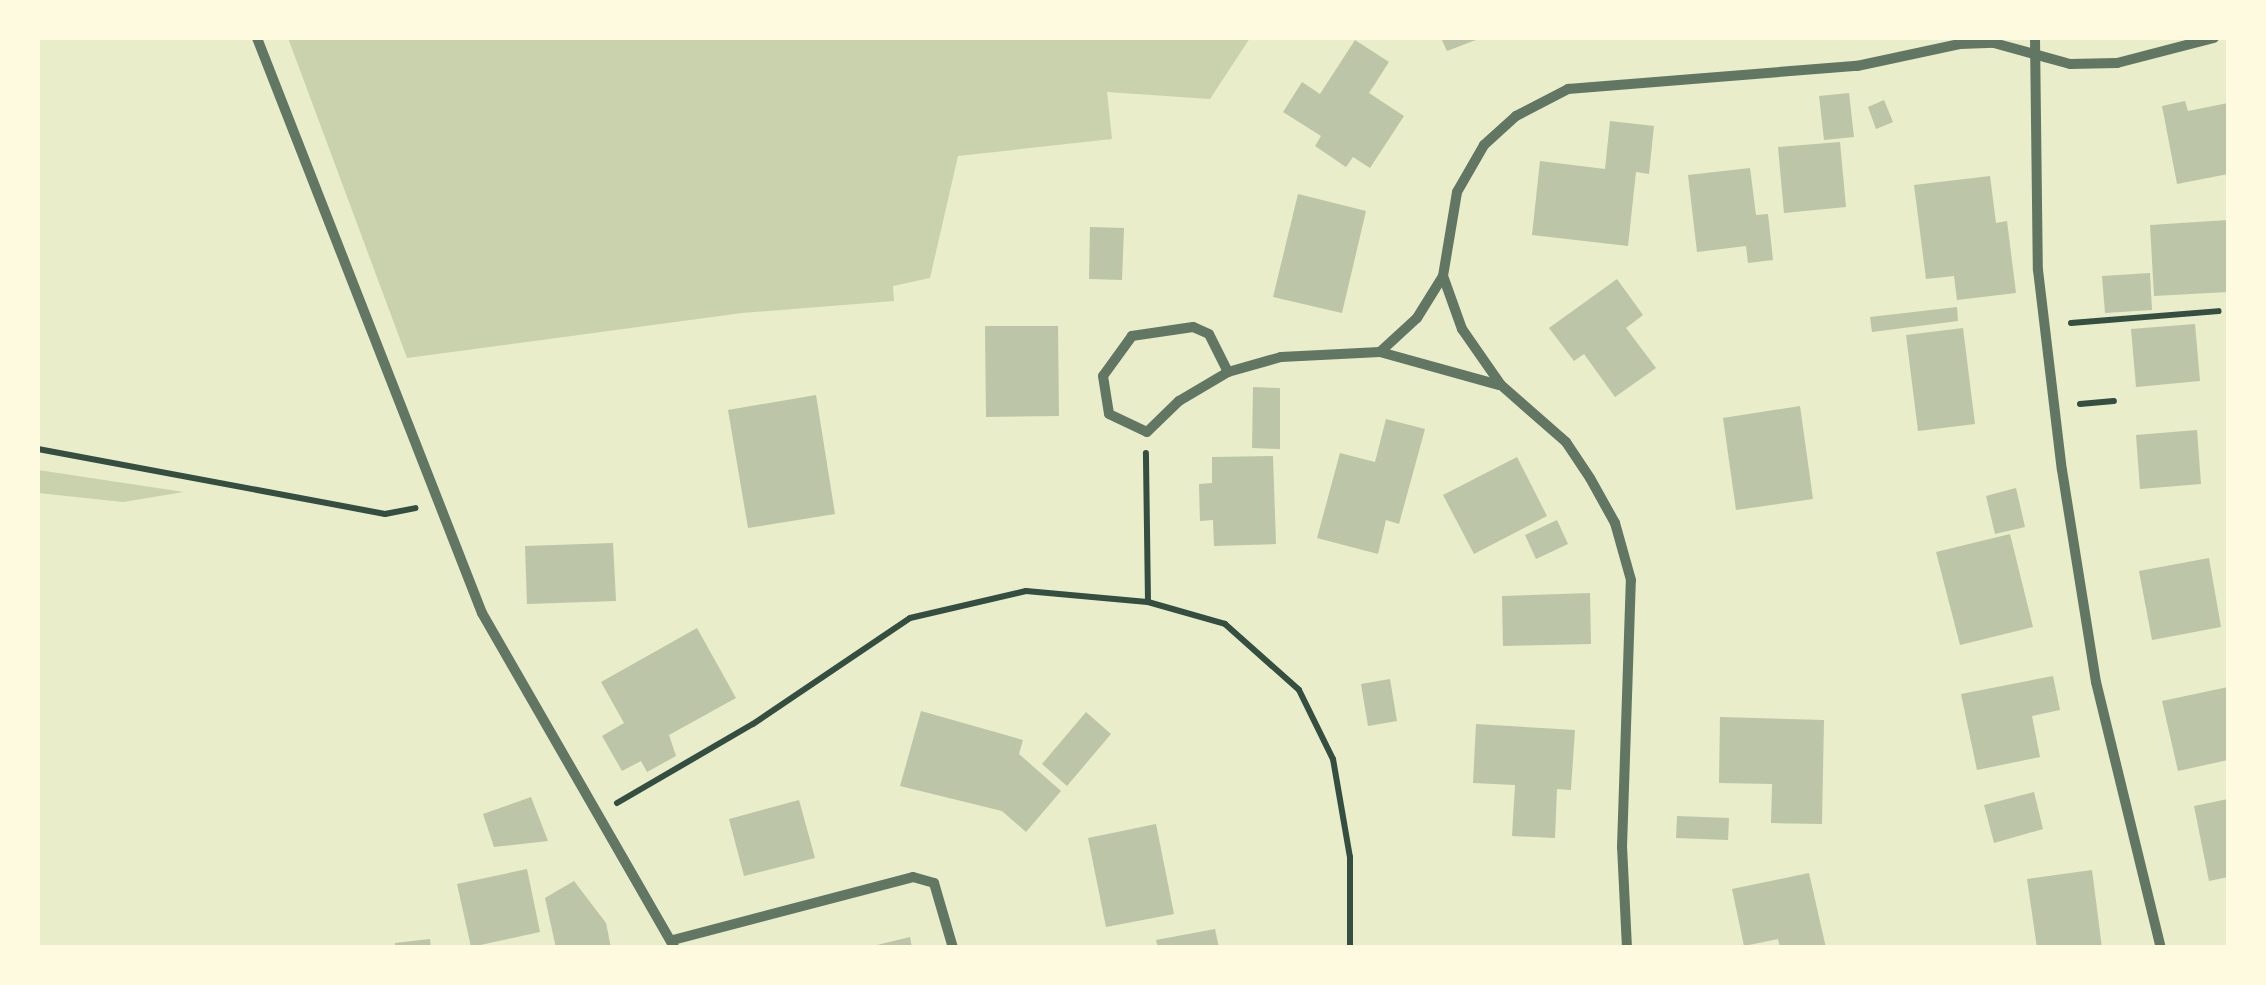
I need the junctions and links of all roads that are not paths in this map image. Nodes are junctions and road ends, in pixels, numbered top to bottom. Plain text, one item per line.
1 (257, 38) edge
2 (2035, 38) edge
3 (2214, 38) edge
4 (2035, 54) junction
5 (1443, 276) junction
6 (1380, 352) junction
7 (1228, 372) junction
8 (1502, 385) junction
9 (674, 944) edge
10 (953, 948) edge
11 (1627, 948) edge
12 (2161, 948) edge

1 - 9 street
2 - 4 street
3 - 4 street
4 - 5 street
4 - 12 street
5 - 6 street
5 - 8 street
6 - 7 street
6 - 8 street
7 - 7 street
8 - 11 street
9 - 10 street

